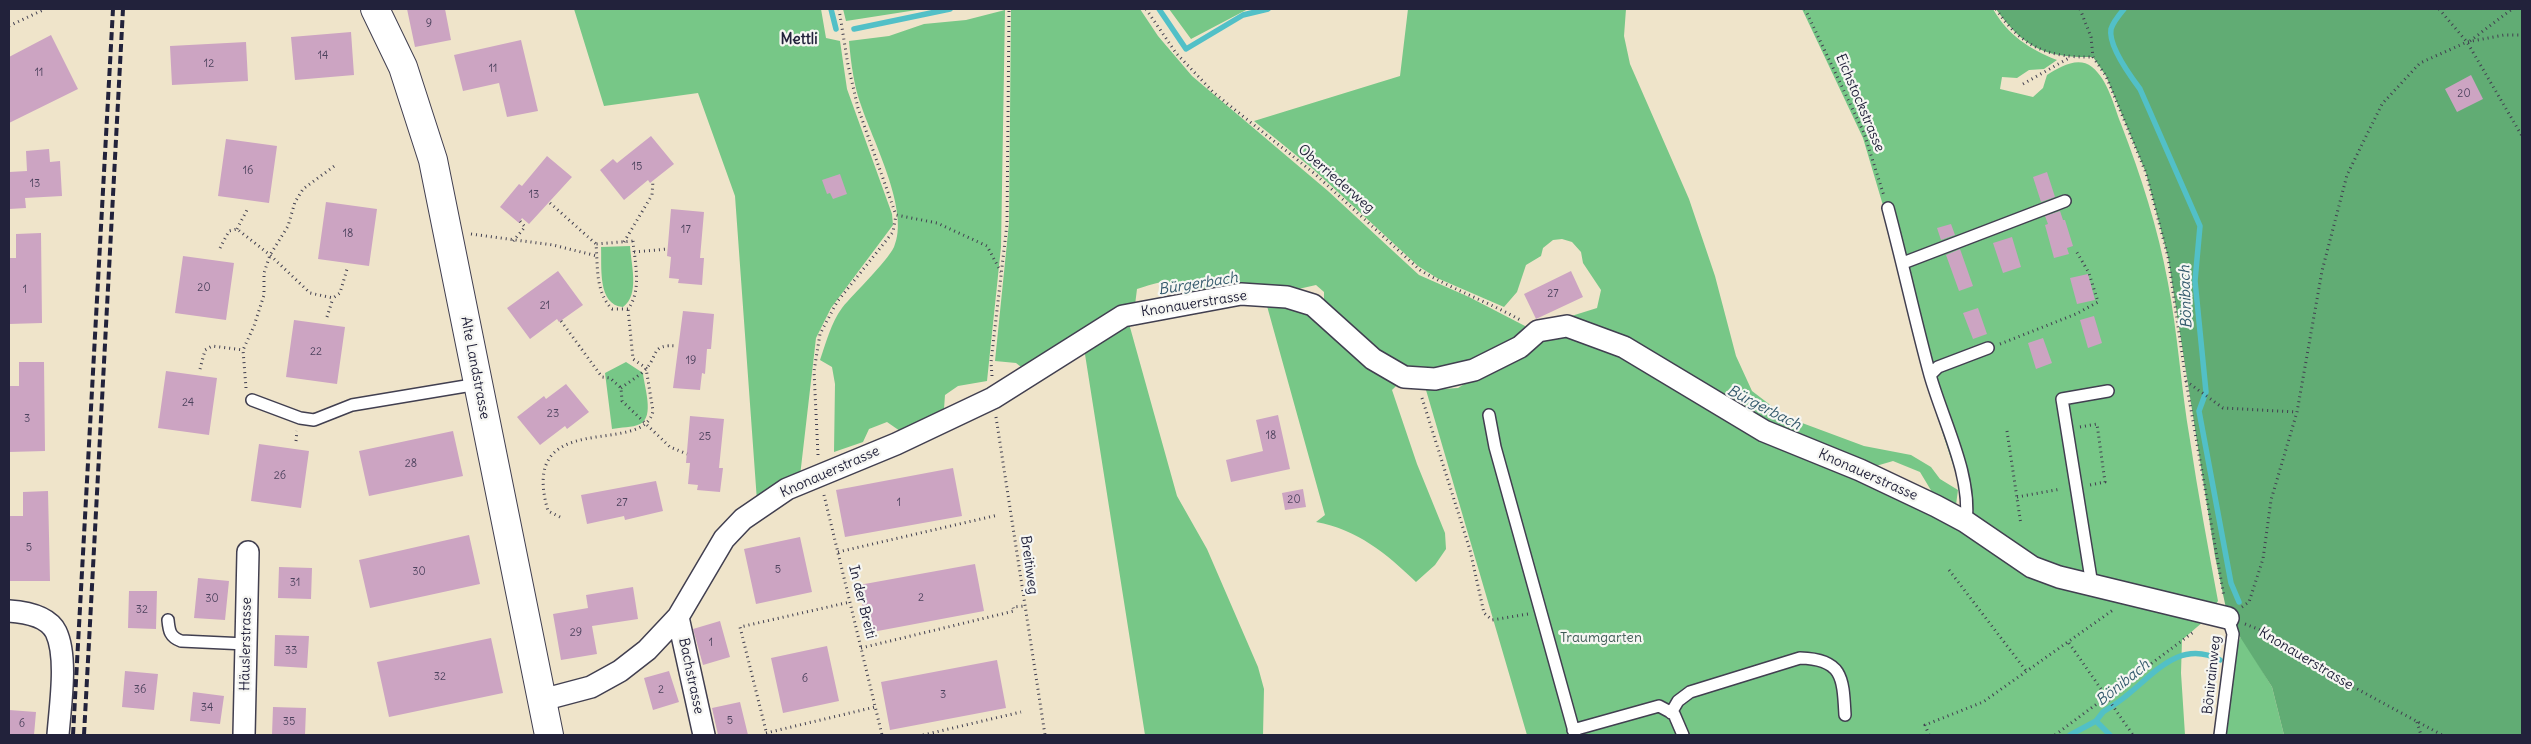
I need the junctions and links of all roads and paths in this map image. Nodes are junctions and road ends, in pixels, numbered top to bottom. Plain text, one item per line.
1 (45, 9) edge
2 (375, 9) edge
3 (839, 9) edge
4 (1009, 9) edge
5 (1146, 9) edge
6 (1805, 9) edge
7 (1996, 9) edge
8 (2080, 9) edge
9 (2439, 9) edge
10 (2512, 9) edge
11 (9, 26) edge
12 (2522, 36) edge
13 (2467, 42) junction
14 (2070, 57) junction
15 (2093, 57) junction
16 (2023, 84) dead end
17 (2522, 136) edge
18 (337, 164) dead end
19 (653, 181) dead end
20 (2066, 201) dead end
21 (550, 203) dead end
22 (248, 208) dead end
23 (1888, 208) joint
24 (896, 215) junction
25 (520, 221) dead end
26 (238, 229) junction
27 (465, 232) dead end
28 (512, 241) junction
29 (624, 242) junction
30 (596, 244) junction
31 (220, 248) dead end
32 (668, 249) dead end
33 (2075, 249) dead end
34 (634, 252) junction
35 (270, 255) junction
36 (597, 256) junction
37 (1903, 263) junction
38 (347, 269) dead end
39 (1001, 273) junction
40 (333, 298) junction
41 (628, 309) junction
42 (327, 317) dead end
43 (561, 321) dead end
44 (1538, 331) junction
45 (677, 346) dead end
46 (1988, 348) joint
47 (242, 350) junction
48 (646, 368) junction
49 (200, 369) dead end
50 (1930, 375) junction
51 (1419, 378) junction
52 (2186, 380) junction
53 (478, 384) junction
54 (621, 388) junction
55 (2108, 392) dead end
56 (993, 398) junction
57 (252, 400) joint
58 (2297, 412) junction
59 (1490, 416) dead end
60 (648, 424) junction
61 (2008, 431) dead end
62 (686, 454) dead end
63 (819, 474) junction
64 (998, 515) dead end
65 (560, 517) dead end
66 (1966, 522) junction
67 (2021, 525) dead end
68 (248, 552) dead end
69 (838, 552) junction
70 (1949, 570) dead end
71 (2092, 585) junction
72 (2134, 595) junction
73 (850, 602) junction
74 (1024, 606) junction
75 (9, 611) edge
76 (1542, 611) junction
77 (678, 617) junction
78 (2228, 618) junction
79 (168, 620) dead end
80 (2196, 630) dead end
81 (2069, 643) junction
82 (246, 644) junction
83 (861, 648) junction
84 (2027, 672) junction
85 (2106, 697) junction
86 (542, 700) junction
87 (875, 707) junction
88 (1021, 712) dead end
89 (1671, 713) junction
90 (1845, 715) dead end
91 (2417, 722) junction
92 (1574, 732) edge
93 (767, 734) edge
94 (58, 735) edge
95 (244, 735) edge
96 (549, 735) edge
97 (704, 735) edge
98 (882, 735) edge
99 (923, 735) edge
100 (1044, 735) edge
101 (1683, 735) edge
102 (1929, 735) edge
103 (2055, 735) edge
104 (2133, 735) edge
105 (2220, 735) edge
106 (2421, 735) edge
107 (2442, 735) edge

1 - 11 path
2 - 53 main road, Alte Landstrasse
3 - 24 path
4 - 39 path, Breitiweg
5 - 44 path, Oberriederweg
6 - 23 path, Eichstockstrasse
7 - 14 path
8 - 15 path
9 - 13 path
10 - 13 path
12 - 13 path
13 - 17 path
13 - 58 path
14 - 15 path
14 - 16 path
15 - 52 path
18 - 35 path
19 - 29 path
20 - 37 lane
21 - 30 path
22 - 26 path
23 - 37 lane
24 - 39 path
24 - 63 path, In der Breiti
25 - 28 path
26 - 31 path
26 - 35 path
27 - 28 path
28 - 36 path
29 - 30 path
29 - 34 path
30 - 36 path
32 - 34 path
33 - 46 path
34 - 41 path
35 - 40 path
35 - 47 path
36 - 41 path
37 - 50 lane
38 - 40 path
39 - 56 path, Breitiweg
40 - 42 path
41 - 48 path
43 - 54 path
44 - 51 street, Knonauerstrasse
44 - 66 street, Knonauerstrasse
45 - 48 path
46 - 50 lane
47 - 49 path
47 - 57 path
48 - 54 path
48 - 60 path
50 - 66 lane
51 - 56 street, Knonauerstrasse
51 - 76 path
52 - 58 path
52 - 78 path
53 - 57 lane
53 - 86 main road, Alte Landstrasse
54 - 60 path
55 - 71 lane
56 - 63 street, Knonauerstrasse
56 - 74 path, Breitiweg
58 - 78 path
59 - 76 lane
60 - 62 path
60 - 65 path
61 - 67 path
63 - 69 path, In der Breiti
63 - 77 street, Knonauerstrasse
64 - 69 path
66 - 71 street, Knonauerstrasse
68 - 82 street, Häuslerstrasse
69 - 73 path, In der Breiti
70 - 84 path
71 - 72 street, Knonauerstrasse
72 - 78 street, Knonauerstrasse
72 - 81 path
73 - 83 path, In der Breiti
73 - 93 path
74 - 83 path
74 - 100 path, Breitiweg
75 - 94 street
76 - 92 lane
77 - 86 street, Knonauerstrasse
77 - 97 street, Bachstrasse
78 - 91 path, Knonauerstrasse
78 - 105 lane, Bönirainweg
79 - 82 lane
80 - 85 path
81 - 84 path
81 - 85 path
82 - 95 street, Häuslerstrasse
83 - 87 path, In der Breiti
84 - 102 path
85 - 103 path
85 - 104 path
86 - 96 main road, Alte Landstrasse
87 - 93 path
87 - 98 path, In der Breiti
88 - 99 path
89 - 90 lane
89 - 92 lane
89 - 101 lane
91 - 106 path
91 - 107 path, Knonauerstrasse

